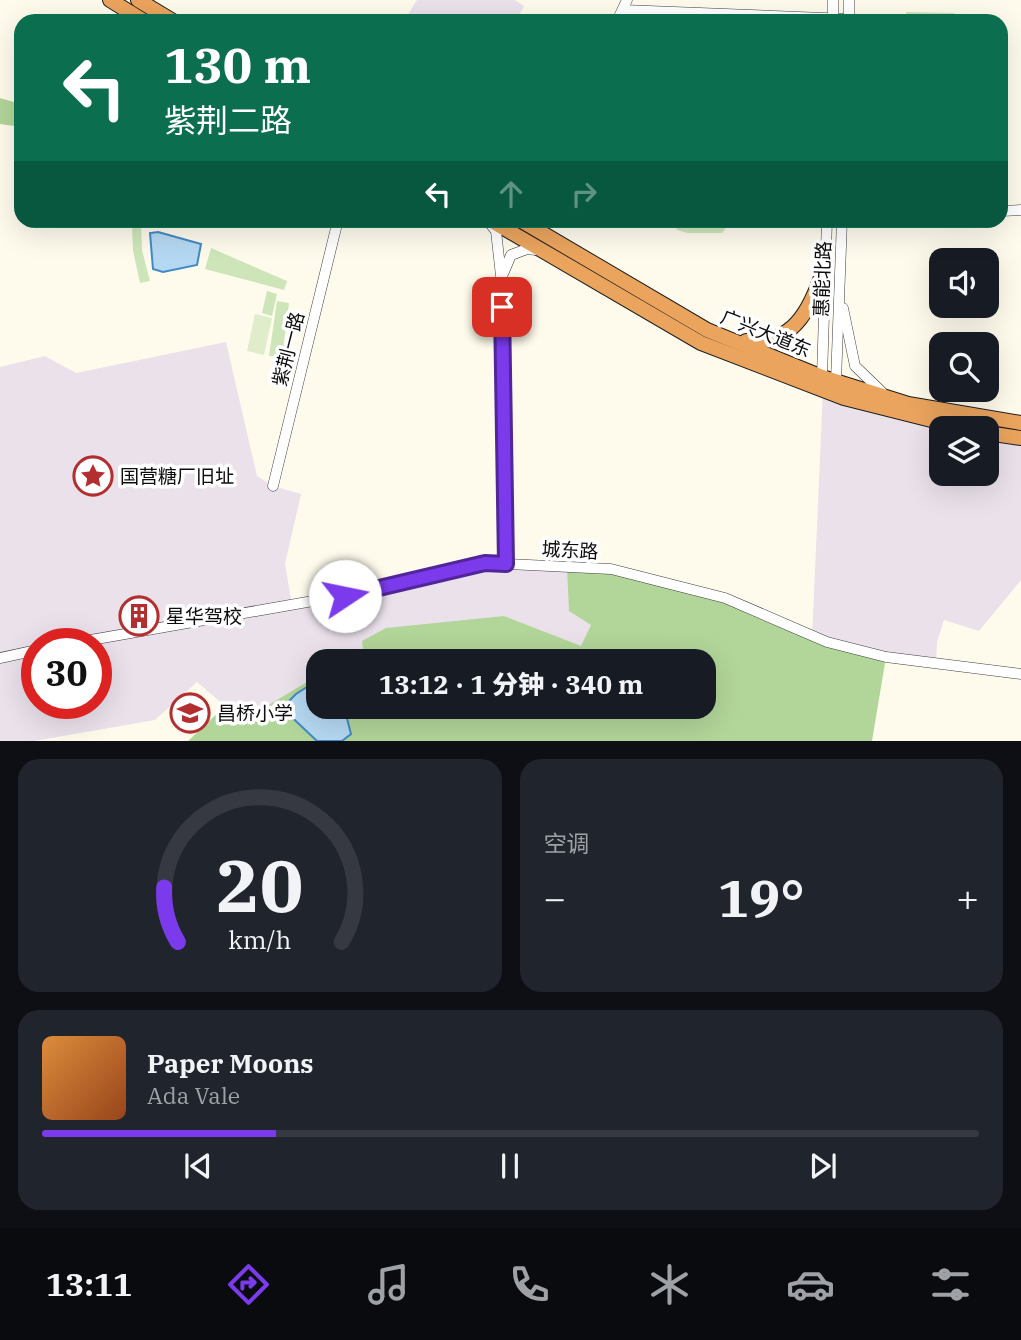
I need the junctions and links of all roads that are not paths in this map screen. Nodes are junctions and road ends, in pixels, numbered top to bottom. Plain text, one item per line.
1 (110, 0) edge
2 (138, 0) edge
3 (625, 5) edge
4 (133, 14) edge
5 (161, 14) edge
6 (750, 14) edge
7 (336, 228) edge
8 (494, 228) edge
9 (503, 228) edge
10 (534, 228) edge
11 (827, 228) edge
12 (842, 228) edge
13 (543, 251) junction
14 (825, 263) junction
15 (840, 274) junction
16 (502, 285) junction
17 (733, 339) junction
18 (829, 379) junction
19 (908, 404) junction
20 (929, 419) edge
21 (1021, 424) edge
22 (999, 435) edge
23 (1021, 438) edge
24 (273, 486) dead end
25 (506, 564) junction
26 (112, 636) edge
27 (21, 653) edge
28 (0, 658) edge
29 (1021, 674) edge

1 - 4 highway
2 - 5 highway
3 - 6 street
7 - 24 street, 紫荆一路
8 - 16 street
9 - 13 highway, 广兴大道东
10 - 17 highway, 广兴大道东
11 - 14 street, 惠能北路
12 - 15 street, 惠能北路
13 - 16 street
13 - 20 highway, 广兴大道东
14 - 17 highway
14 - 18 street, 惠能北路
15 - 18 street, 惠能北路
15 - 19 street
16 - 25 street
17 - 18 highway, 广兴大道东
18 - 19 highway, 广兴大道东
19 - 21 highway, 广兴大道东
22 - 23 highway
25 - 26 street, 城东路
25 - 29 street, 城东路
27 - 28 street

